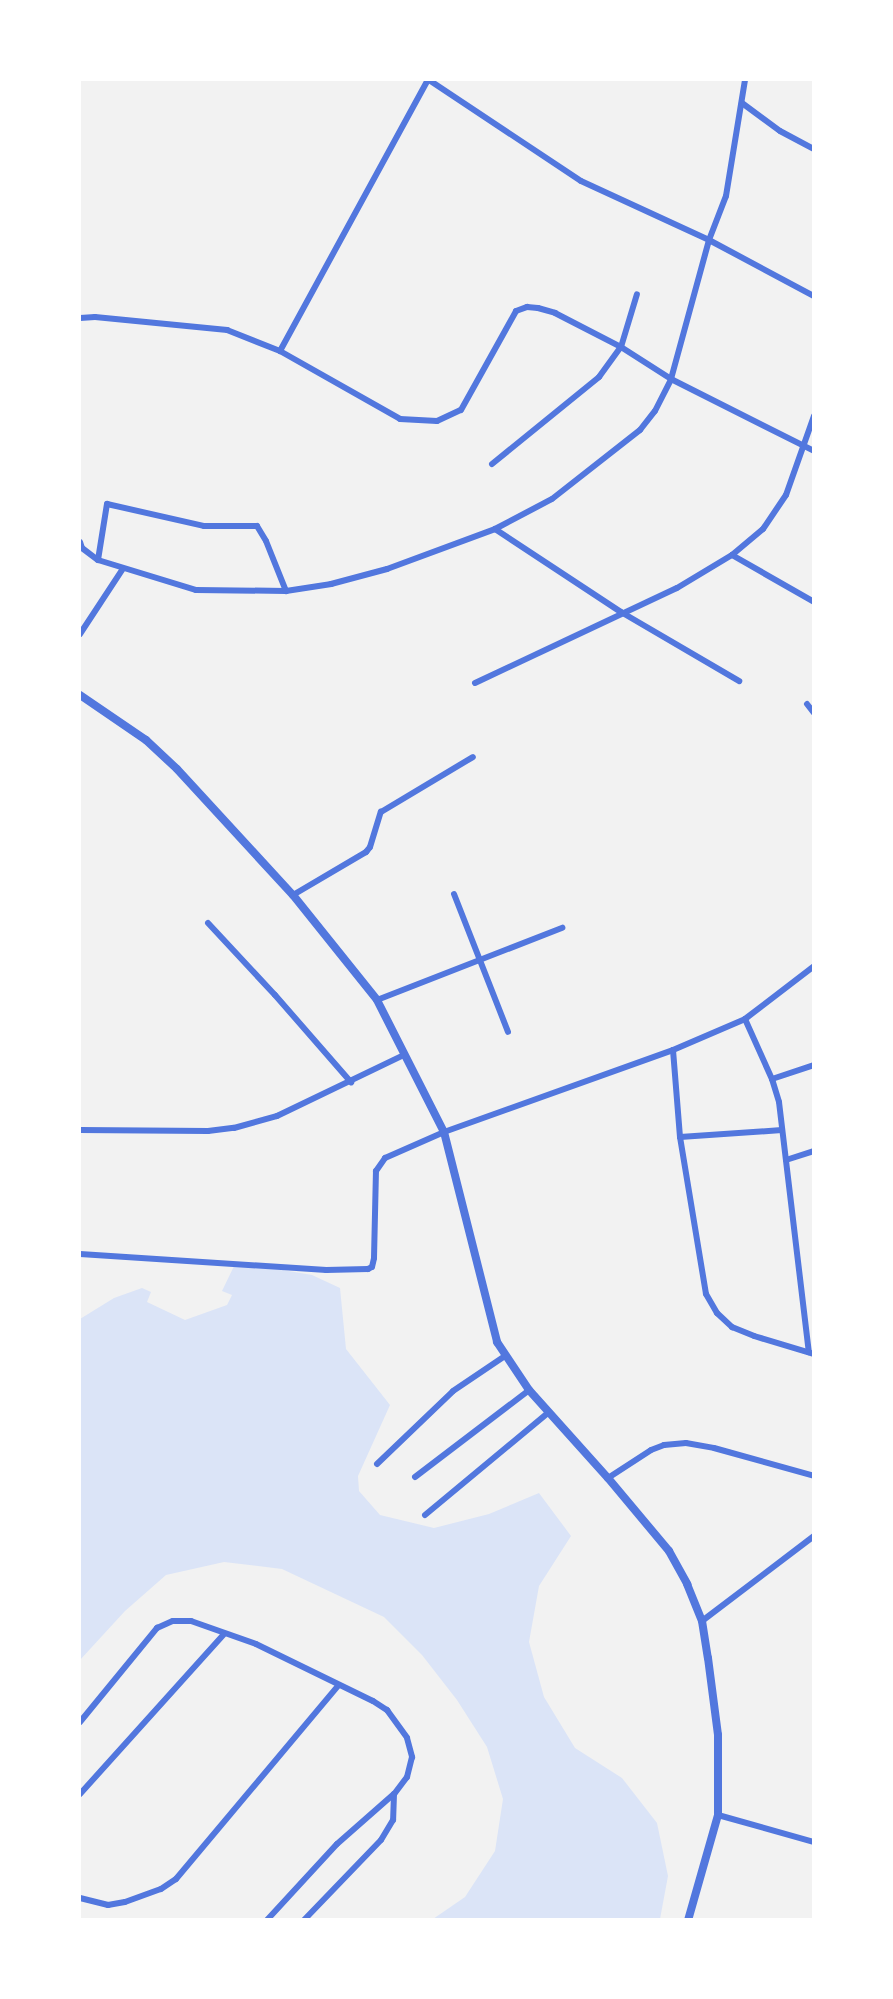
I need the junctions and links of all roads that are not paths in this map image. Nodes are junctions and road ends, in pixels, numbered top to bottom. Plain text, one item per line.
1 (429, 80) edge
2 (745, 80) edge
3 (742, 103) junction
4 (813, 149) edge
5 (710, 240) junction
6 (637, 294) dead end
7 (813, 296) edge
8 (80, 318) edge
9 (621, 347) junction
10 (280, 351) junction
11 (671, 379) junction
12 (813, 416) edge
13 (804, 446) junction
14 (813, 451) edge
15 (492, 464) dead end
16 (495, 530) junction
17 (80, 542) edge
18 (732, 555) junction
19 (98, 560) junction
20 (122, 570) junction
21 (286, 591) junction
22 (813, 602) edge
23 (621, 612) junction
24 (80, 634) edge
25 (739, 681) dead end
26 (475, 683) dead end
27 (80, 695) edge
28 (807, 704) dead end
29 (813, 713) edge
30 (473, 758) dead end
31 (454, 894) dead end
32 (292, 895) junction
33 (208, 923) dead end
34 (562, 928) dead end
35 (478, 962) junction
36 (813, 966) edge
37 (377, 1000) junction
38 (745, 1019) junction
39 (508, 1032) dead end
40 (673, 1050) junction
41 (404, 1055) junction
42 (813, 1065) edge
43 (771, 1079) junction
44 (351, 1082) junction
45 (80, 1130) edge
46 (782, 1130) junction
47 (444, 1132) junction
48 (680, 1137) junction
49 (813, 1151) edge
50 (786, 1160) junction
51 (80, 1254) edge
52 (811, 1353) edge
53 (505, 1356) junction
54 (529, 1390) junction
55 (549, 1412) junction
56 (377, 1464) dead end
57 (813, 1476) edge
58 (415, 1477) dead end
59 (608, 1478) junction
60 (424, 1515) dead end
61 (813, 1536) edge
62 (702, 1621) junction
63 (223, 1635) junction
64 (339, 1685) junction
65 (80, 1722) edge
66 (80, 1794) edge
67 (394, 1794) junction
68 (718, 1815) junction
69 (813, 1842) edge
70 (80, 1898) edge
71 (267, 1920) edge
72 (304, 1920) edge
73 (688, 1920) edge

1 - 5 street
1 - 10 street
2 - 3 street
3 - 4 street
3 - 5 street
5 - 7 street
5 - 11 street
6 - 9 street
8 - 10 street
9 - 10 street
9 - 11 street
9 - 15 street
11 - 13 street
11 - 16 street
12 - 13 street
13 - 14 street
13 - 18 street
16 - 21 street
16 - 23 street
17 - 19 street
18 - 22 street
18 - 23 street
19 - 20 street
19 - 21 street
20 - 21 street
20 - 24 street
23 - 25 street
23 - 26 street
27 - 32 street
28 - 29 street
30 - 32 street
31 - 35 street
32 - 37 street
33 - 44 street
34 - 35 street
35 - 37 street
35 - 39 street
36 - 38 street
37 - 41 street
38 - 40 street
38 - 43 street
40 - 47 street
40 - 48 street
41 - 44 street
41 - 47 street
42 - 43 street
43 - 46 street
44 - 45 street
46 - 48 street
46 - 50 street
47 - 51 street
47 - 53 street
48 - 52 street
49 - 50 street
50 - 52 street
53 - 54 street
53 - 56 street
54 - 55 street
54 - 58 street
55 - 59 street
55 - 60 street
57 - 59 street
59 - 62 street
61 - 62 street
62 - 68 street
63 - 64 street
63 - 65 street
63 - 66 street
64 - 67 street
64 - 70 street
67 - 71 street
67 - 72 street
68 - 69 street
68 - 73 street

